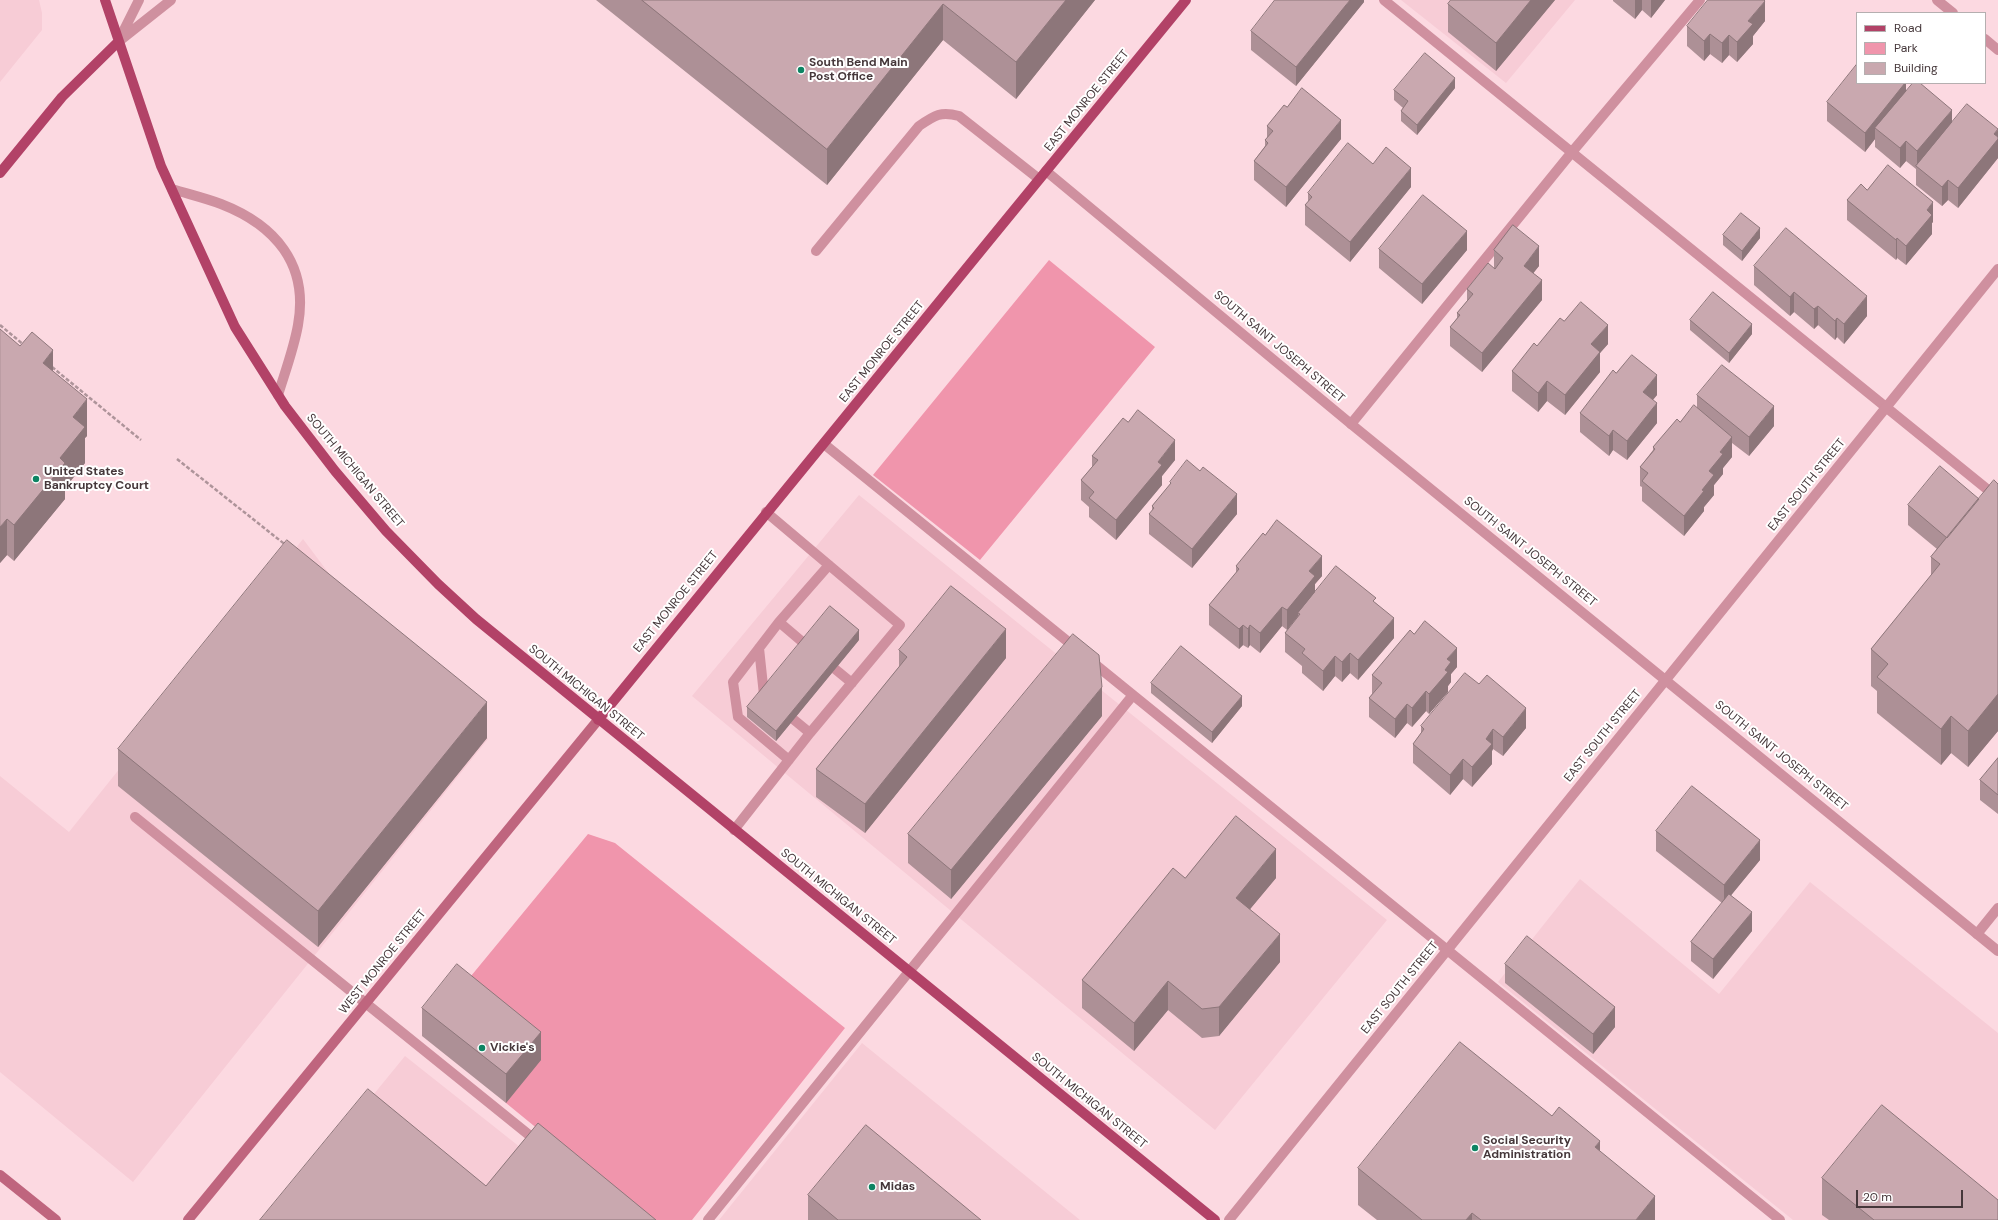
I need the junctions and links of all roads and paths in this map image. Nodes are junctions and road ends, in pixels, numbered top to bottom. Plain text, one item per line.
1 (105, 0) edge
2 (139, 0) edge
3 (170, 0) edge
4 (1186, 0) edge
5 (1384, 0) edge
6 (1700, 0) edge
7 (1937, 0) edge
8 (1952, 12) edge
9 (1986, 40) edge
10 (118, 42) junction
11 (1998, 50) edge
12 (1572, 152) junction
13 (0, 174) edge
14 (1043, 175) junction
15 (172, 189) junction
16 (816, 251) dead end
17 (1998, 269) edge
18 (0, 325) edge
19 (31, 350) edge
20 (49, 365) edge
21 (278, 395) junction
22 (1887, 406) junction
23 (1351, 424) junction
24 (141, 440) dead end
25 (824, 444) junction
26 (178, 459) dead end
27 (1998, 498) edge
28 (766, 512) junction
29 (293, 551) edge
30 (829, 565) junction
31 (779, 622) junction
32 (806, 645) edge
33 (759, 648) junction
34 (835, 669) edge
35 (1666, 679) junction
36 (852, 683) junction
37 (764, 695) edge
38 (1133, 695) junction
39 (793, 719) edge
40 (598, 720) junction
41 (810, 733) junction
42 (789, 760) junction
43 (135, 817) dead end
44 (734, 830) junction
45 (1998, 908) edge
46 (1977, 934) junction
47 (1447, 950) junction
48 (1998, 951) edge
49 (908, 971) junction
50 (366, 1004) junction
51 (547, 1150) edge
52 (0, 1175) edge
53 (56, 1220) edge
54 (188, 1220) edge
55 (708, 1220) edge
56 (1215, 1220) edge
57 (1229, 1220) edge
58 (1780, 1220) edge

1 - 10 main road, SOUTH MICHIGAN STREET
2 - 10 street
3 - 10 street
4 - 14 main road, EAST MONROE STREET
5 - 12 street
6 - 12 street
7 - 8 street
9 - 11 street
10 - 13 main road
10 - 15 main road, SOUTH MICHIGAN STREET
12 - 22 street
12 - 23 street
14 - 16 street, SOUTH SAINT JOSEPH STREET
14 - 23 street, SOUTH SAINT JOSEPH STREET
14 - 25 main road, EAST MONROE STREET
15 - 21 main road, SOUTH MICHIGAN STREET
15 - 21 street
17 - 22 street, EAST SOUTH STREET
18 - 19 path
20 - 24 path
21 - 40 main road, SOUTH MICHIGAN STREET
22 - 27 street
22 - 35 street, EAST SOUTH STREET
23 - 35 street, SOUTH SAINT JOSEPH STREET
25 - 28 main road, EAST MONROE STREET
25 - 38 street
26 - 29 path
28 - 30 street
28 - 40 main road, EAST MONROE STREET
30 - 31 street
30 - 36 street
31 - 32 street
31 - 33 street
33 - 37 street
33 - 42 street
34 - 36 street
35 - 46 street, SOUTH SAINT JOSEPH STREET
35 - 47 street, EAST SOUTH STREET
36 - 41 street
38 - 47 street
38 - 49 street
39 - 41 street
40 - 44 main road, SOUTH MICHIGAN STREET
40 - 50 main road, WEST MONROE STREET
41 - 42 street
42 - 44 street
43 - 50 street
44 - 49 main road, SOUTH MICHIGAN STREET
45 - 46 street
46 - 48 street, SOUTH SAINT JOSEPH STREET
47 - 57 street, EAST SOUTH STREET
47 - 58 street
49 - 55 street
49 - 56 main road, SOUTH MICHIGAN STREET
50 - 51 street
50 - 54 main road, WEST MONROE STREET
52 - 53 main road

